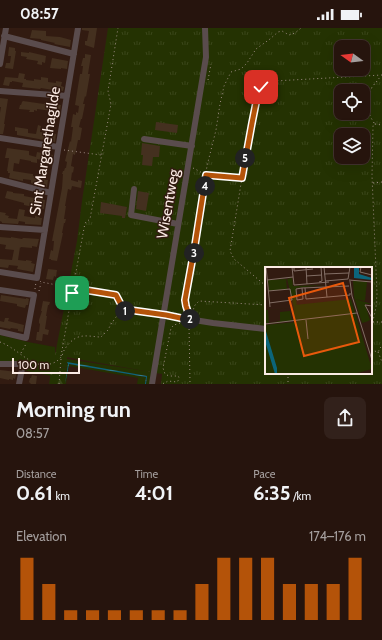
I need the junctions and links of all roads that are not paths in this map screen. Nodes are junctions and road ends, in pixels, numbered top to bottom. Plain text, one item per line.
1 (6, 28) edge
2 (78, 28) edge
3 (205, 28) edge
4 (4, 36) junction
5 (74, 54) junction
6 (0, 64) edge
7 (0, 91) edge
8 (68, 96) junction
9 (0, 138) edge
10 (144, 138) dead end
11 (192, 146) junction
12 (58, 147) junction
13 (0, 180) edge
14 (134, 189) dead end
15 (51, 193) junction
16 (178, 224) junction
17 (0, 227) edge
18 (45, 230) junction
19 (0, 272) edge
20 (0, 290) edge
21 (163, 315) junction
22 (265, 329) edge
23 (0, 332) edge
24 (0, 364) edge
25 (19, 384) edge
26 (152, 384) edge

1 - 4 street
2 - 5 street, Sint Margarethagilde
3 - 11 street, Wisentweg
4 - 5 street
4 - 6 street
5 - 8 street, Sint Margarethagilde
7 - 8 street
8 - 12 street, Sint Margarethagilde
9 - 12 street
10 - 11 street
11 - 16 street, Wisentweg
12 - 15 street, Sint Margarethagilde
13 - 15 street
14 - 16 street
15 - 18 street, Sint Margarethagilde
16 - 21 street, Wisentweg
17 - 18 street
18 - 19 street, Sint Margarethagilde
20 - 23 street
21 - 22 street
21 - 26 street, Wisentweg
24 - 25 street

